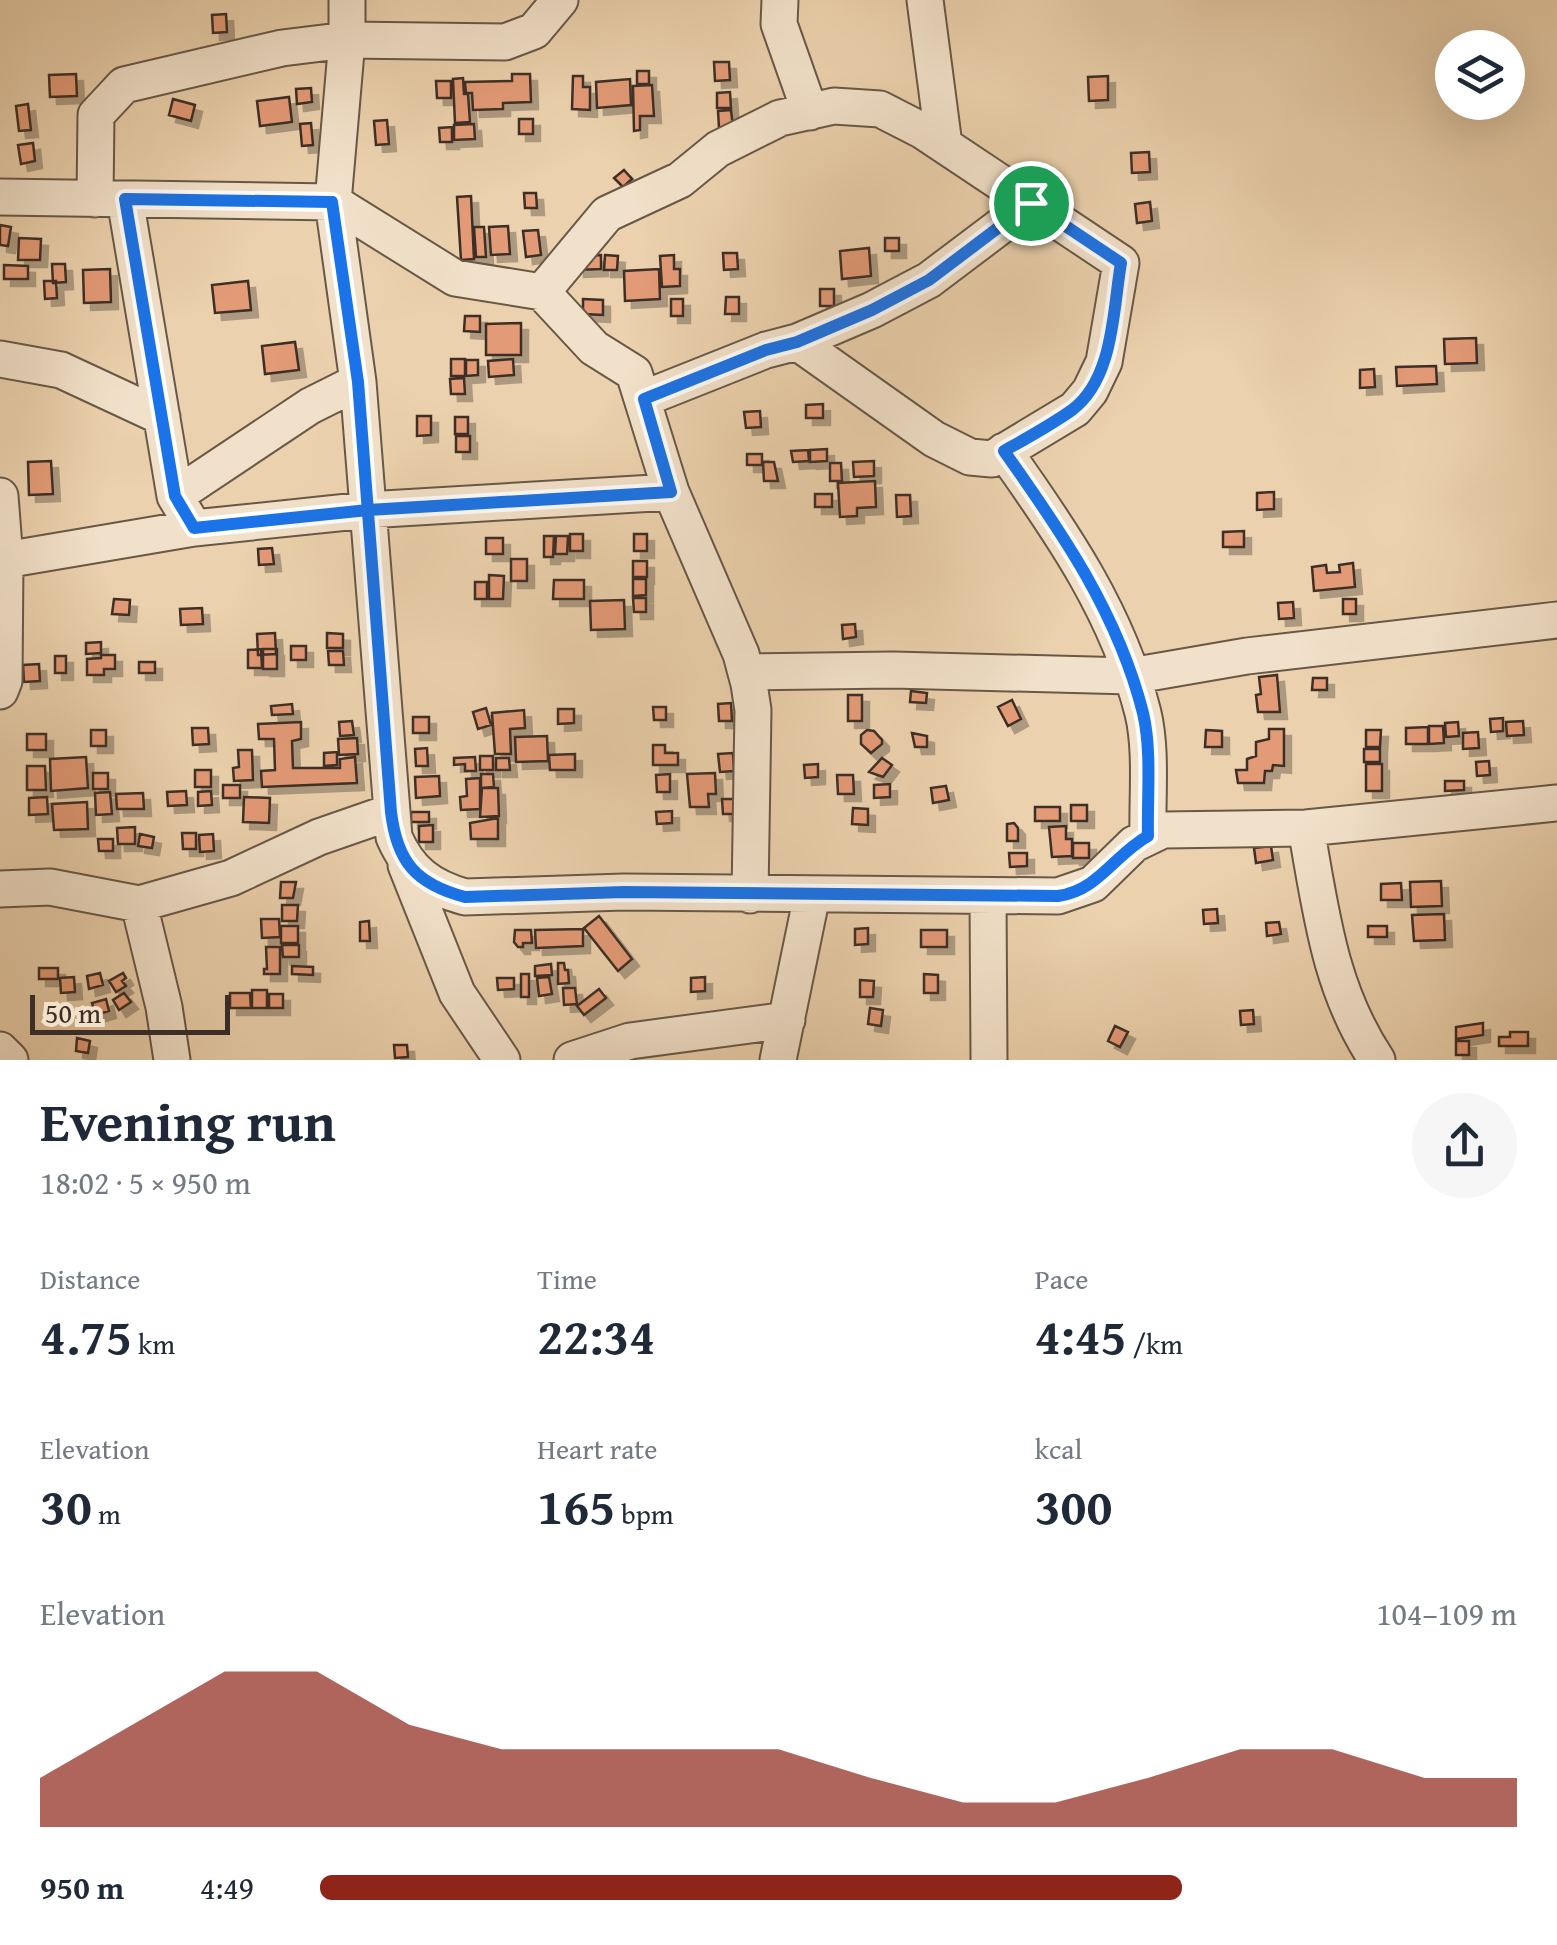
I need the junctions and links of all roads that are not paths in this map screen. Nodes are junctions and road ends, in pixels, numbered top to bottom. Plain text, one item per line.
1 (347, 0) edge
2 (560, 0) edge
3 (780, 0) edge
4 (925, 0) edge
5 (347, 40) junction
6 (810, 112) junction
7 (944, 145) junction
8 (0, 198) edge
9 (110, 199) junction
10 (332, 202) junction
11 (1031, 203) junction
12 (542, 292) junction
13 (797, 342) junction
14 (0, 359) edge
15 (358, 382) junction
16 (644, 399) junction
17 (162, 418) junction
18 (1004, 451) junction
19 (671, 492) junction
20 (0, 496) edge
21 (175, 496) junction
22 (368, 510) junction
23 (194, 528) junction
24 (5, 560) junction
25 (1557, 620) edge
26 (746, 672) junction
27 (1130, 676) junction
28 (0, 691) edge
29 (1557, 804) edge
30 (391, 812) junction
31 (1306, 828) junction
32 (1148, 836) junction
33 (404, 859) junction
34 (0, 888) edge
35 (750, 895) junction
36 (812, 895) junction
37 (988, 896) junction
38 (139, 904) junction
39 (787, 1020) junction
40 (0, 1050) edge
41 (10, 1060) edge
42 (172, 1060) edge
43 (502, 1060) edge
44 (572, 1060) edge
45 (778, 1060) edge
46 (989, 1060) edge
47 (1377, 1060) edge

1 - 5 street
2 - 5 street
3 - 6 street
4 - 7 street
5 - 9 street
5 - 10 street
6 - 7 street
6 - 12 street
7 - 11 street
8 - 9 street
9 - 10 street
9 - 17 street
10 - 12 street
10 - 15 street
11 - 13 street
11 - 18 street
12 - 16 street
13 - 16 street
13 - 18 street
14 - 17 street
15 - 21 street
15 - 22 street
16 - 19 street
17 - 21 street
18 - 27 street
19 - 22 street
19 - 26 street
20 - 24 street
21 - 23 street
22 - 23 street
22 - 30 street
23 - 24 street
24 - 28 street
25 - 27 street
26 - 27 street
26 - 35 street
27 - 32 street
29 - 31 street
30 - 33 street
30 - 38 street
31 - 32 street
31 - 47 street
32 - 37 street
33 - 35 street
33 - 43 street
34 - 38 street
35 - 36 street
36 - 37 street
36 - 39 street
37 - 46 street
38 - 42 street
39 - 44 street
39 - 45 street
40 - 41 street

